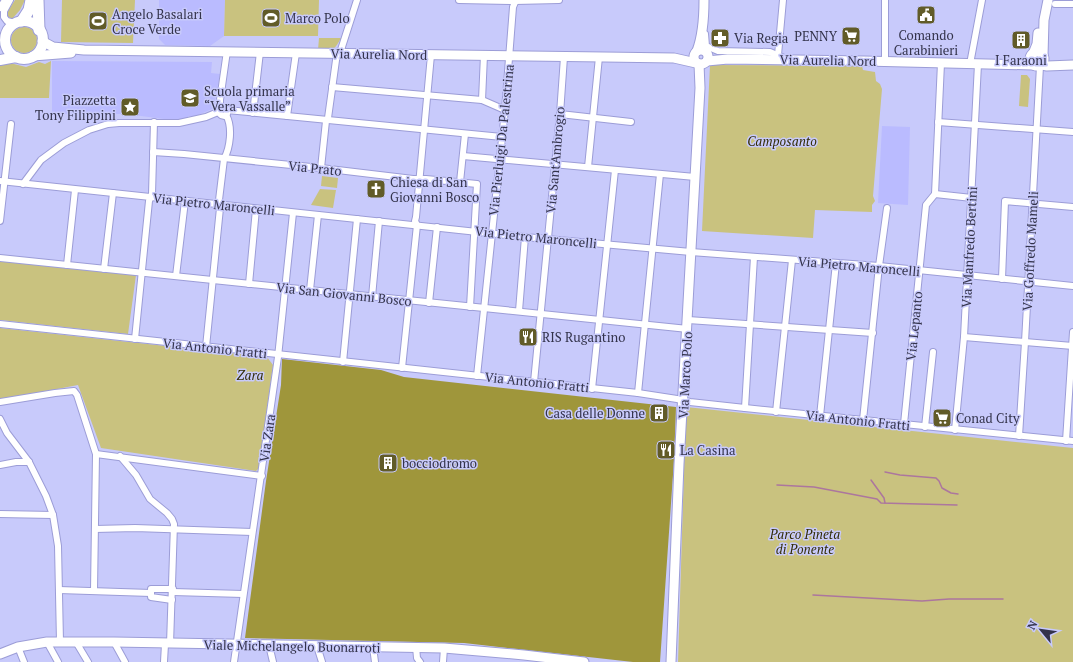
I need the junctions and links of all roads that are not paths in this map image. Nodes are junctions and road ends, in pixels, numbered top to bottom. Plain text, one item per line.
1 (5, 0) edge
2 (10, 0) edge
3 (31, 0) edge
4 (38, 0) edge
5 (358, 0) edge
6 (459, 0) edge
7 (474, 0) edge
8 (559, 0) edge
9 (704, 0) edge
10 (783, 0) edge
11 (885, 0) edge
12 (982, 0) edge
13 (1042, 0) edge
14 (515, 1) edge
15 (1051, 2) edge
16 (1073, 4) edge
17 (0, 8) edge
18 (18, 22) junction
19 (40, 30) junction
20 (3, 40) edge
21 (42, 41) junction
22 (84, 50) junction
23 (228, 52) junction
24 (260, 52) junction
25 (296, 53) junction
26 (339, 53) junction
27 (431, 55) junction
28 (484, 55) junction
29 (702, 55) junction
30 (778, 55) junction
31 (33, 56) junction
32 (509, 56) junction
33 (16, 57) junction
34 (564, 57) junction
35 (598, 57) junction
36 (0, 60) edge
37 (787, 60) junction
38 (1038, 60) junction
39 (885, 61) junction
40 (941, 63) junction
41 (974, 64) junction
42 (1073, 65) edge
43 (332, 87) junction
44 (428, 94) junction
45 (482, 100) junction
46 (219, 109) junction
47 (505, 110) junction
48 (226, 113) junction
49 (253, 113) junction
50 (560, 114) junction
51 (287, 116) junction
52 (593, 118) junction
53 (326, 120) junction
54 (154, 122) junction
55 (631, 122) dead end
56 (938, 122) junction
57 (11, 124) dead end
58 (975, 125) junction
59 (1036, 129) junction
60 (424, 130) junction
61 (1073, 132) edge
62 (465, 134) junction
63 (502, 138) junction
64 (153, 152) junction
65 (463, 156) junction
66 (499, 158) junction
67 (224, 159) junction
68 (555, 164) junction
69 (588, 167) junction
70 (321, 168) junction
71 (615, 170) junction
72 (660, 174) junction
73 (696, 177) junction
74 (419, 180) junction
75 (2, 182) edge
76 (460, 182) junction
77 (23, 184) junction
78 (75, 190) junction
79 (113, 193) junction
80 (935, 194) junction
81 (150, 197) junction
82 (972, 198) junction
83 (184, 201) junction
84 (1032, 203) junction
85 (220, 205) junction
86 (1073, 207) edge
87 (887, 208) dead end
88 (256, 209) junction
89 (293, 213) junction
90 (318, 215) junction
91 (357, 218) junction
92 (0, 221) edge
93 (380, 221) junction
94 (417, 225) junction
95 (437, 227) junction
96 (475, 231) junction
97 (491, 233) junction
98 (525, 237) junction
99 (548, 239) junction
100 (608, 244) junction
101 (652, 249) junction
102 (691, 252) junction
103 (754, 257) junction
104 (0, 258) edge
105 (792, 260) junction
106 (836, 263) junction
107 (67, 265) junction
108 (879, 266) junction
109 (104, 269) junction
110 (919, 271) junction
111 (142, 273) junction
112 (176, 276) junction
113 (967, 276) junction
114 (1002, 279) junction
115 (212, 280) junction
116 (1028, 282) junction
117 (249, 284) junction
118 (1073, 286) edge
119 (286, 288) junction
120 (310, 290) junction
121 (349, 294) junction
122 (372, 297) junction
123 (409, 301) junction
124 (429, 302) junction
125 (470, 307) junction
126 (484, 308) junction
127 (519, 311) junction
128 (541, 314) junction
129 (600, 320) junction
130 (0, 324) edge
131 (645, 324) junction
132 (688, 324) junction
133 (750, 324) junction
134 (784, 327) junction
135 (829, 330) junction
136 (1073, 332) edge
137 (873, 333) junction
138 (964, 337) junction
139 (134, 339) junction
140 (1026, 342) junction
141 (1073, 346) edge
142 (206, 347) junction
143 (933, 352) dead end
144 (279, 355) junction
145 (1072, 359) edge
146 (343, 362) junction
147 (402, 368) junction
148 (477, 376) junction
149 (534, 382) junction
150 (592, 388) junction
151 (638, 393) junction
152 (683, 400) junction
153 (0, 402) edge
154 (745, 408) junction
155 (776, 412) junction
156 (820, 416) junction
157 (0, 419) edge
158 (863, 420) junction
159 (904, 424) junction
160 (925, 427) junction
161 (955, 430) junction
162 (1019, 436) junction
163 (1066, 441) junction
164 (1073, 441) edge
165 (96, 454) junction
166 (120, 456) junction
167 (29, 462) junction
168 (0, 465) edge
169 (262, 476) junction
170 (0, 514) edge
171 (53, 515) junction
172 (95, 529) junction
173 (174, 530) junction
174 (252, 532) junction
175 (59, 590) junction
176 (94, 590) junction
177 (173, 591) junction
178 (151, 593) junction
179 (243, 594) junction
180 (172, 600) junction
181 (47, 642) junction
182 (60, 642) junction
183 (76, 642) junction
184 (114, 642) junction
185 (168, 644) junction
186 (236, 645) junction
187 (269, 645) junction
188 (317, 646) junction
189 (18, 647) junction
190 (373, 647) junction
191 (416, 647) junction
192 (444, 648) junction
193 (0, 654) edge
194 (523, 658) edge
195 (672, 661) edge
196 (24, 662) edge
197 (58, 662) edge
198 (88, 662) edge
199 (125, 662) edge
200 (164, 662) edge
201 (234, 662) edge
202 (273, 662) edge
203 (322, 662) edge
204 (375, 662) edge
205 (420, 662) edge
206 (443, 662) edge
207 (584, 662) edge

1 - 17 street
2 - 18 street
3 - 18 highway
4 - 19 highway
5 - 26 street
6 - 7 street
7 - 14 street
8 - 14 street
9 - 29 street, Via Marco Polo
10 - 30 street
11 - 39 street
12 - 41 street, Via Manfredo Bertini
13 - 38 street
14 - 32 street, Via Pierluigi Da Palestrina
15 - 16 street
15 - 38 street
18 - 19 main road
18 - 20 main road
19 - 21 main road
20 - 33 main road
21 - 22 street, Via Aurelia Nord
21 - 31 main road
22 - 23 street, Via Aurelia Nord
22 - 31 street, Via Aurelia Nord
23 - 24 street, Via Aurelia Nord
23 - 46 street
24 - 25 street, Via Aurelia Nord
24 - 49 street
25 - 26 street, Via Aurelia Nord
25 - 51 street
26 - 27 street, Via Aurelia Nord
26 - 43 street
27 - 28 street, Via Aurelia Nord
27 - 44 street
28 - 32 street, Via Aurelia Nord
28 - 45 street
29 - 30 street
29 - 35 street, Via Aurelia Nord
29 - 37 street, Via Aurelia Nord
29 - 73 street, Via Marco Polo
30 - 37 street
31 - 33 main road
32 - 34 street, Via Aurelia Nord
32 - 47 street, Via Pierluigi Da Palestrina
33 - 36 main road
34 - 35 street, Via Aurelia Nord
34 - 50 street, Via Sant'Ambrogio
35 - 52 street
37 - 39 street, Via Aurelia Nord
38 - 41 street, Via Aurelia Nord
38 - 42 street, Via Aurelia Nord
38 - 59 street, Via Goffredo Mameli
39 - 40 street, Via Aurelia Nord
40 - 41 street, Via Aurelia Nord
40 - 56 street, Via Lepanto
41 - 58 street, Via Manfredo Bertini
43 - 44 street
43 - 53 street
44 - 45 street
44 - 60 street
45 - 47 street
46 - 48 street
46 - 54 street
47 - 63 street, Via Pierluigi Da Palestrina
48 - 49 street
48 - 67 street
49 - 51 street
50 - 52 street
50 - 68 street, Via Sant'Ambrogio
51 - 53 street
52 - 55 street
52 - 69 street
53 - 60 street
53 - 70 street
54 - 64 street
54 - 77 street
56 - 58 street
56 - 80 street, Via Lepanto
57 - 75 street
58 - 59 street
58 - 82 street, Via Manfredo Bertini
59 - 61 street
59 - 84 street, Via Goffredo Mameli
60 - 62 street
60 - 74 street
62 - 63 street
62 - 65 street
63 - 66 street, Via Pierluigi Da Palestrina
64 - 67 street, Via Prato
64 - 81 street
65 - 66 street
65 - 76 street
66 - 68 street
66 - 97 street, Via Pierluigi Da Palestrina
67 - 70 street, Via Prato
67 - 85 street
68 - 69 street
68 - 99 street, Via Sant'Ambrogio
69 - 71 street
70 - 74 street, Via Prato
71 - 72 street
71 - 100 street
72 - 73 street
72 - 101 street
73 - 102 street, Via Marco Polo
74 - 76 street, Via Prato
74 - 94 street
75 - 77 street, Via Pietro Maroncelli
75 - 92 street
76 - 96 street, Via Prato
77 - 78 street, Via Pietro Maroncelli
78 - 79 street, Via Pietro Maroncelli
78 - 107 street
79 - 81 street, Via Pietro Maroncelli
79 - 109 street
80 - 82 street
80 - 110 street, Via Lepanto
81 - 83 street, Via Pietro Maroncelli
81 - 111 street
82 - 113 street, Via Manfredo Bertini
83 - 85 street, Via Pietro Maroncelli
83 - 112 street
84 - 86 street
84 - 114 street
84 - 116 street, Via Goffredo Mameli
85 - 88 street, Via Pietro Maroncelli
85 - 115 street
87 - 108 street
88 - 89 street, Via Pietro Maroncelli
88 - 117 street
89 - 90 street, Via Pietro Maroncelli
89 - 119 street, Via Zara
90 - 91 street, Via Pietro Maroncelli
90 - 120 street
91 - 93 street, Via Pietro Maroncelli
91 - 121 street
93 - 94 street, Via Pietro Maroncelli
93 - 122 street
94 - 95 street, Via Pietro Maroncelli
94 - 123 street
95 - 96 street, Via Pietro Maroncelli
95 - 124 street
96 - 97 street, Via Pietro Maroncelli
96 - 125 street
97 - 98 street, Via Pietro Maroncelli
97 - 126 street, Via Pierluigi Da Palestrina
98 - 99 street, Via Pietro Maroncelli
98 - 127 street
99 - 100 street, Via Pietro Maroncelli
99 - 128 street, Via Sant'Ambrogio
100 - 101 street, Via Pietro Maroncelli
100 - 129 street
101 - 102 street, Via Pietro Maroncelli
101 - 131 street
102 - 103 street, Via Pietro Maroncelli
102 - 132 street, Via Marco Polo
103 - 105 street, Via Pietro Maroncelli
103 - 133 street
104 - 107 street, Via San Giovanni Bosco
105 - 106 street, Via Pietro Maroncelli
105 - 134 street
106 - 108 street, Via Pietro Maroncelli
106 - 135 street
107 - 109 street, Via San Giovanni Bosco
108 - 110 street, Via Pietro Maroncelli
108 - 137 street
109 - 111 street, Via San Giovanni Bosco
110 - 113 street, Via Pietro Maroncelli
110 - 159 street, Via Lepanto
111 - 112 street, Via San Giovanni Bosco
111 - 139 street
112 - 115 street, Via San Giovanni Bosco
113 - 114 street, Via Pietro Maroncelli
113 - 138 street, Via Manfredo Bertini
114 - 116 street, Via Pietro Maroncelli
115 - 117 street, Via San Giovanni Bosco
115 - 142 street
116 - 118 street, Via Pietro Maroncelli
116 - 140 street, Via Goffredo Mameli
117 - 119 street, Via San Giovanni Bosco
119 - 120 street, Via San Giovanni Bosco
119 - 144 street, Via Zara
120 - 121 street, Via San Giovanni Bosco
121 - 122 street, Via San Giovanni Bosco
121 - 146 street
122 - 123 street, Via San Giovanni Bosco
123 - 124 street, Via San Giovanni Bosco
123 - 147 street
124 - 125 street, Via San Giovanni Bosco
125 - 126 street, Via San Giovanni Bosco
126 - 127 street, Via San Giovanni Bosco
126 - 148 street, Via Pierluigi Da Palestrina
127 - 128 street, Via San Giovanni Bosco
128 - 129 street, Via San Giovanni Bosco
128 - 149 street, Via Sant'Ambrogio
129 - 131 street, Via San Giovanni Bosco
129 - 150 street
130 - 139 street, Via Antonio Fratti
131 - 132 street, Via San Giovanni Bosco
131 - 151 street
132 - 133 street, Via San Giovanni Bosco
132 - 152 street, Via Marco Polo
133 - 134 street, Via San Giovanni Bosco
133 - 154 street
134 - 135 street, Via San Giovanni Bosco
134 - 155 street
135 - 137 street, Via San Giovanni Bosco
135 - 156 street
136 - 141 street
137 - 158 street
138 - 140 street
138 - 161 street, Via Manfredo Bertini
139 - 142 street, Via Antonio Fratti
140 - 141 street
140 - 162 street, Via Goffredo Mameli
141 - 145 street
142 - 144 street, Via Antonio Fratti
143 - 160 street
144 - 146 street, Via Antonio Fratti
144 - 169 street, Via Zara
145 - 163 street
146 - 147 street, Via Antonio Fratti
147 - 148 street, Via Antonio Fratti
148 - 149 street, Via Antonio Fratti
149 - 150 street, Via Antonio Fratti
150 - 151 street, Via Antonio Fratti
151 - 152 street, Via Antonio Fratti
152 - 154 street, Via Antonio Fratti
152 - 195 street, Via Marco Polo
153 - 165 street
154 - 155 street, Via Antonio Fratti
155 - 156 street, Via Antonio Fratti
156 - 158 street, Via Antonio Fratti
157 - 167 street
158 - 159 street, Via Antonio Fratti
159 - 160 street, Via Antonio Fratti
160 - 161 street, Via Antonio Fratti
161 - 162 street, Via Antonio Fratti
162 - 163 street, Via Antonio Fratti
163 - 164 street, Via Antonio Fratti
165 - 166 street
165 - 172 street
166 - 169 street
166 - 173 street
167 - 168 street
167 - 171 street
169 - 174 street, Via Zara
170 - 171 street
171 - 175 street
172 - 173 street
172 - 176 street
173 - 174 street
173 - 177 street
174 - 179 street, Via Zara
175 - 176 street
175 - 182 street
176 - 178 street
177 - 178 street
177 - 179 street
177 - 180 street
178 - 180 street
179 - 186 street, Via Zara
180 - 185 street
181 - 182 street, Viale Michelangelo Buonarroti
181 - 189 street, Viale Michelangelo Buonarroti
181 - 197 street
182 - 183 street, Viale Michelangelo Buonarroti
183 - 184 street, Viale Michelangelo Buonarroti
183 - 198 street
184 - 185 street, Viale Michelangelo Buonarroti
184 - 199 street
185 - 186 street, Viale Michelangelo Buonarroti
185 - 200 street
186 - 187 street, Viale Michelangelo Buonarroti
186 - 201 street, Via Zara
187 - 188 street, Viale Michelangelo Buonarroti
187 - 202 street
188 - 190 street, Viale Michelangelo Buonarroti
188 - 203 street
189 - 193 street, Viale Michelangelo Buonarroti
189 - 196 street
190 - 191 street, Viale Michelangelo Buonarroti
190 - 204 street
191 - 192 street, Viale Michelangelo Buonarroti
191 - 205 street
192 - 194 street, Viale Michelangelo Buonarroti
192 - 206 street
194 - 207 street, Viale Michelangelo Buonarroti

